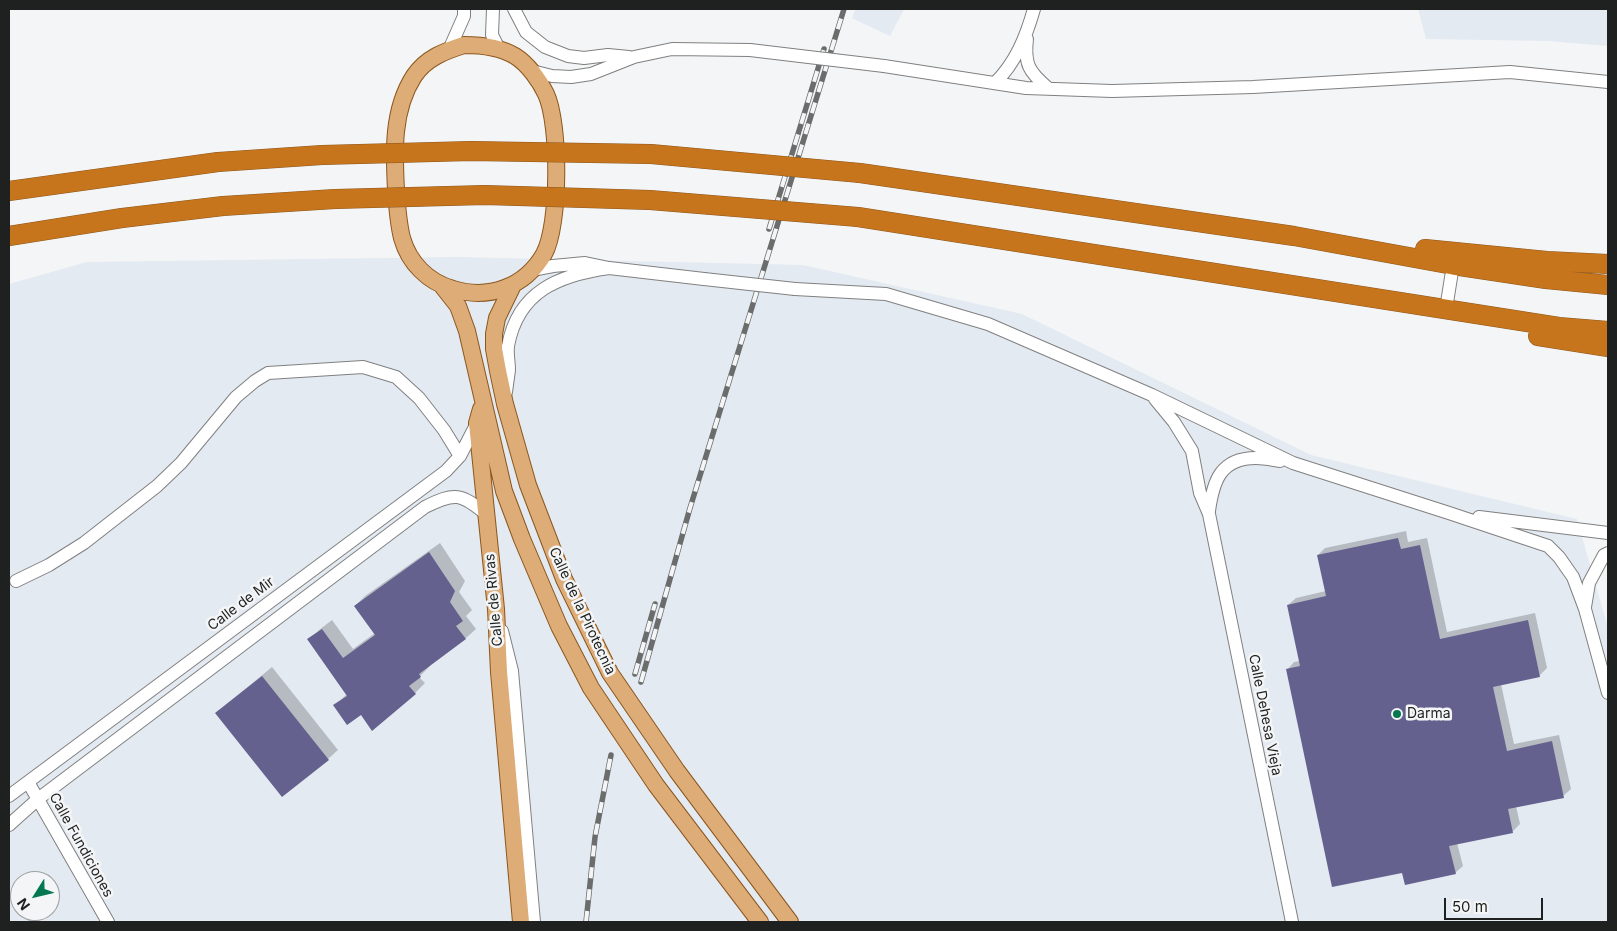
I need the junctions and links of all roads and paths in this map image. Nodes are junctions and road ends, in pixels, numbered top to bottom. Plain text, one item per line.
1 (464, 9) edge
2 (493, 9) edge
3 (514, 9) edge
4 (1034, 9) edge
5 (1027, 33) junction
6 (499, 49) junction
7 (448, 50) junction
8 (634, 57) junction
9 (532, 71) junction
10 (1608, 82) edge
11 (995, 83) junction
12 (1048, 88) junction
13 (9, 191) edge
14 (9, 236) edge
15 (1294, 236) junction
16 (1608, 264) edge
17 (1453, 265) junction
18 (609, 268) junction
19 (532, 270) junction
20 (1284, 284) junction
21 (513, 285) junction
22 (1608, 285) edge
23 (443, 287) junction
24 (1446, 309) junction
25 (1608, 331) edge
26 (1608, 348) edge
27 (1152, 395) junction
28 (483, 402) junction
29 (504, 404) junction
30 (478, 423) junction
31 (460, 456) junction
32 (1292, 463) junction
33 (1449, 513) junction
34 (1209, 514) junction
35 (487, 515) junction
36 (1608, 533) edge
37 (1608, 554) edge
38 (16, 581) dead end
39 (496, 609) junction
40 (1585, 609) junction
41 (1608, 693) edge
42 (28, 782) junction
43 (9, 796) edge
44 (38, 799) junction
45 (9, 825) edge
46 (108, 922) edge
47 (521, 922) edge
48 (534, 922) edge
49 (760, 922) edge
50 (790, 922) edge
51 (1292, 922) edge

1 - 7 street
2 - 6 street
3 - 8 street
4 - 5 street
5 - 11 street
5 - 12 street
6 - 7 main road
6 - 9 main road
7 - 23 main road
8 - 9 street
8 - 11 street, bridge
9 - 19 main road
10 - 12 street
11 - 12 street
13 - 15 highway, bridge
14 - 20 highway, bridge
15 - 16 highway
15 - 17 highway
17 - 22 highway
17 - 24 street
18 - 19 street
18 - 27 street, bridge
18 - 29 street
19 - 21 main road
20 - 24 highway
20 - 26 highway
21 - 23 main road
21 - 29 main road, Calle de la Pirotecnia
23 - 28 main road, Calle de Rivas
24 - 25 highway
27 - 32 street
27 - 34 street, Calle Dehesa Vieja
28 - 30 main road, Calle de Rivas
28 - 49 main road, Calle de la Pirotecnia
29 - 50 main road, Calle de la Pirotecnia
30 - 31 street, Calle de Mir
30 - 35 main road, Calle de Rivas
31 - 38 street
31 - 42 street, Calle de Mir
32 - 33 street
32 - 34 street, Calle Dehesa Vieja
33 - 36 street
33 - 40 street
34 - 51 street, Calle Dehesa Vieja
35 - 39 main road, Calle de Rivas
35 - 44 street
37 - 40 street
39 - 47 main road, Calle de Rivas
39 - 48 street
40 - 41 street
42 - 43 street, Calle de Mir
42 - 44 street, Calle Fundiciones
44 - 45 street
44 - 46 street, Calle Fundiciones

